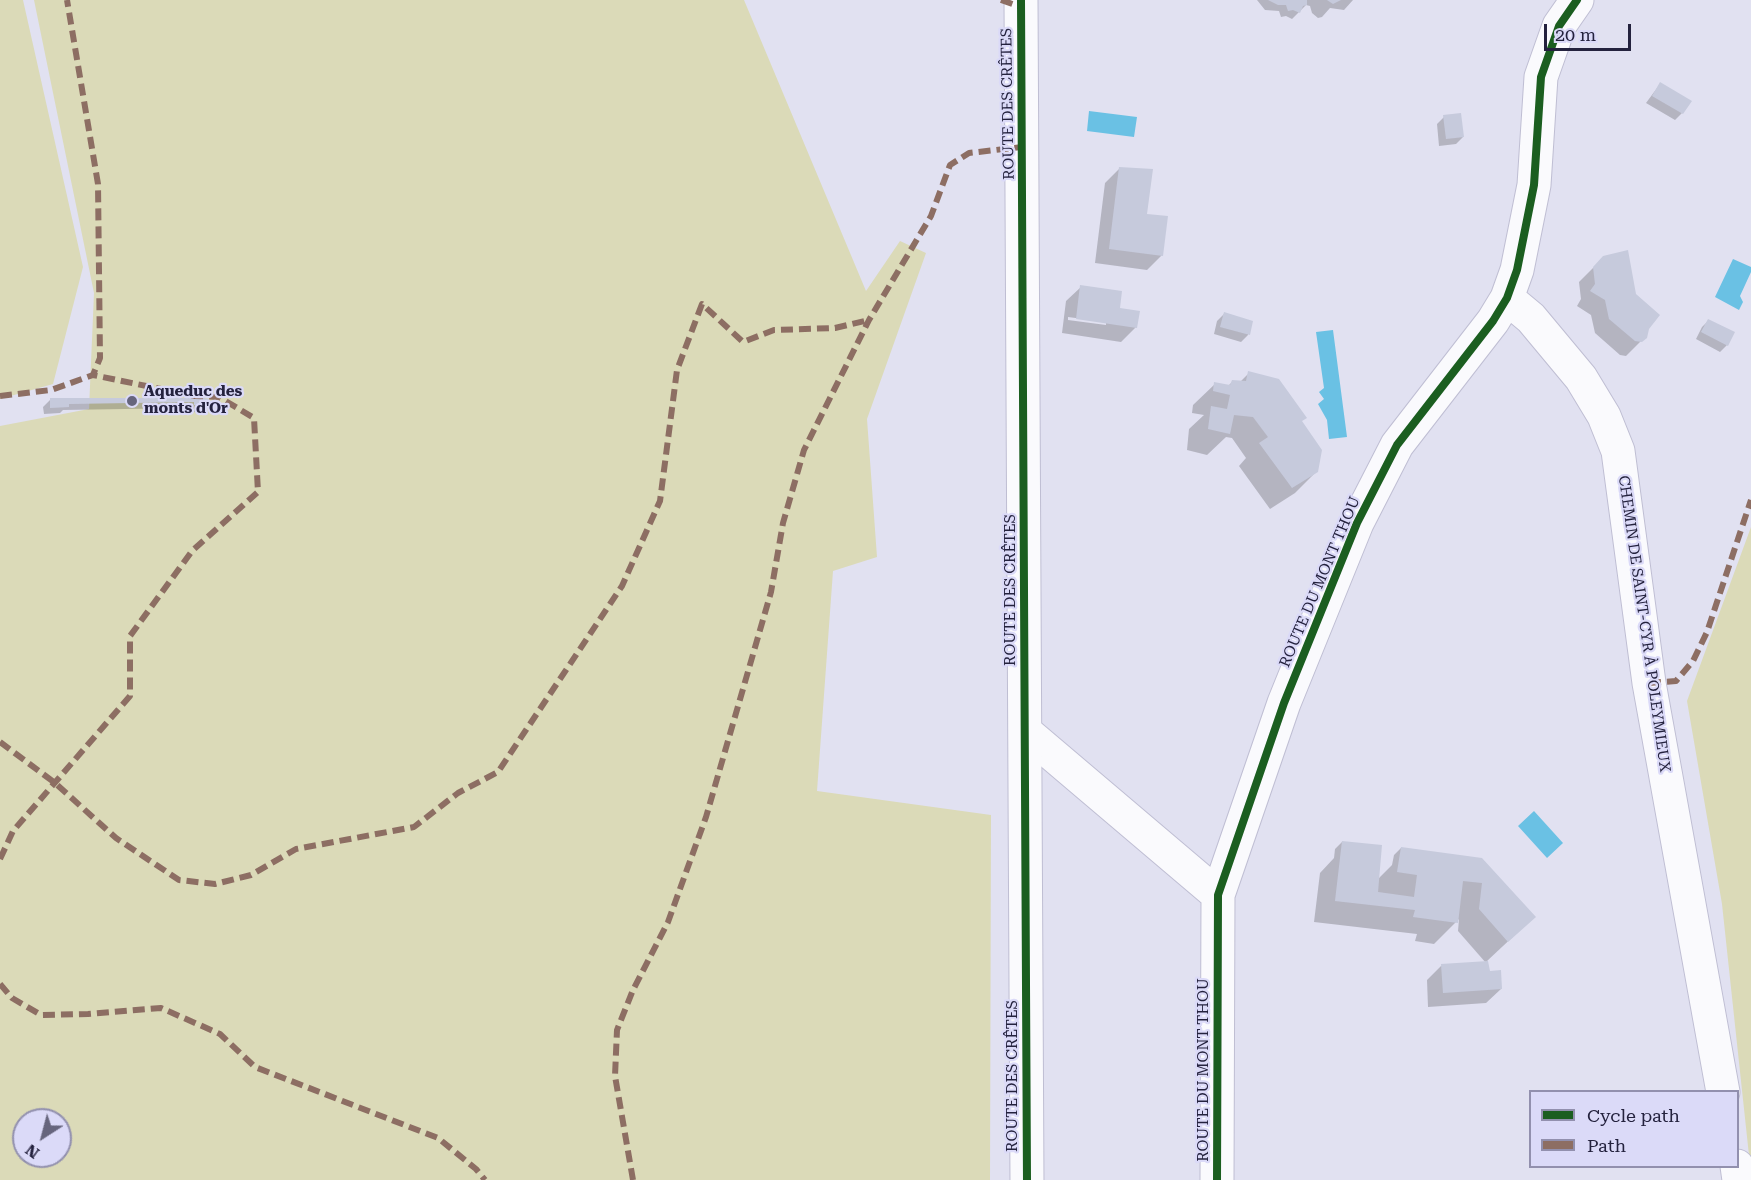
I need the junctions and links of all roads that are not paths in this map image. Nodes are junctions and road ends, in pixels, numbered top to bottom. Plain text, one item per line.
1 (1020, 0) edge
2 (1577, 0) edge
3 (1507, 298) junction
4 (1026, 732) junction
5 (1218, 895) junction
6 (1723, 1090) edge
7 (1027, 1180) edge
8 (1217, 1180) edge

1 - 4 street, ROUTE DES CRÊTES
2 - 3 street, ROUTE DU MONT THOU
3 - 5 street, ROUTE DU MONT THOU
3 - 6 street, CHEMIN DE SAINT-CYR À POLEYMIEUX
4 - 5 street
4 - 7 street, ROUTE DES CRÊTES
5 - 8 street, ROUTE DU MONT THOU

